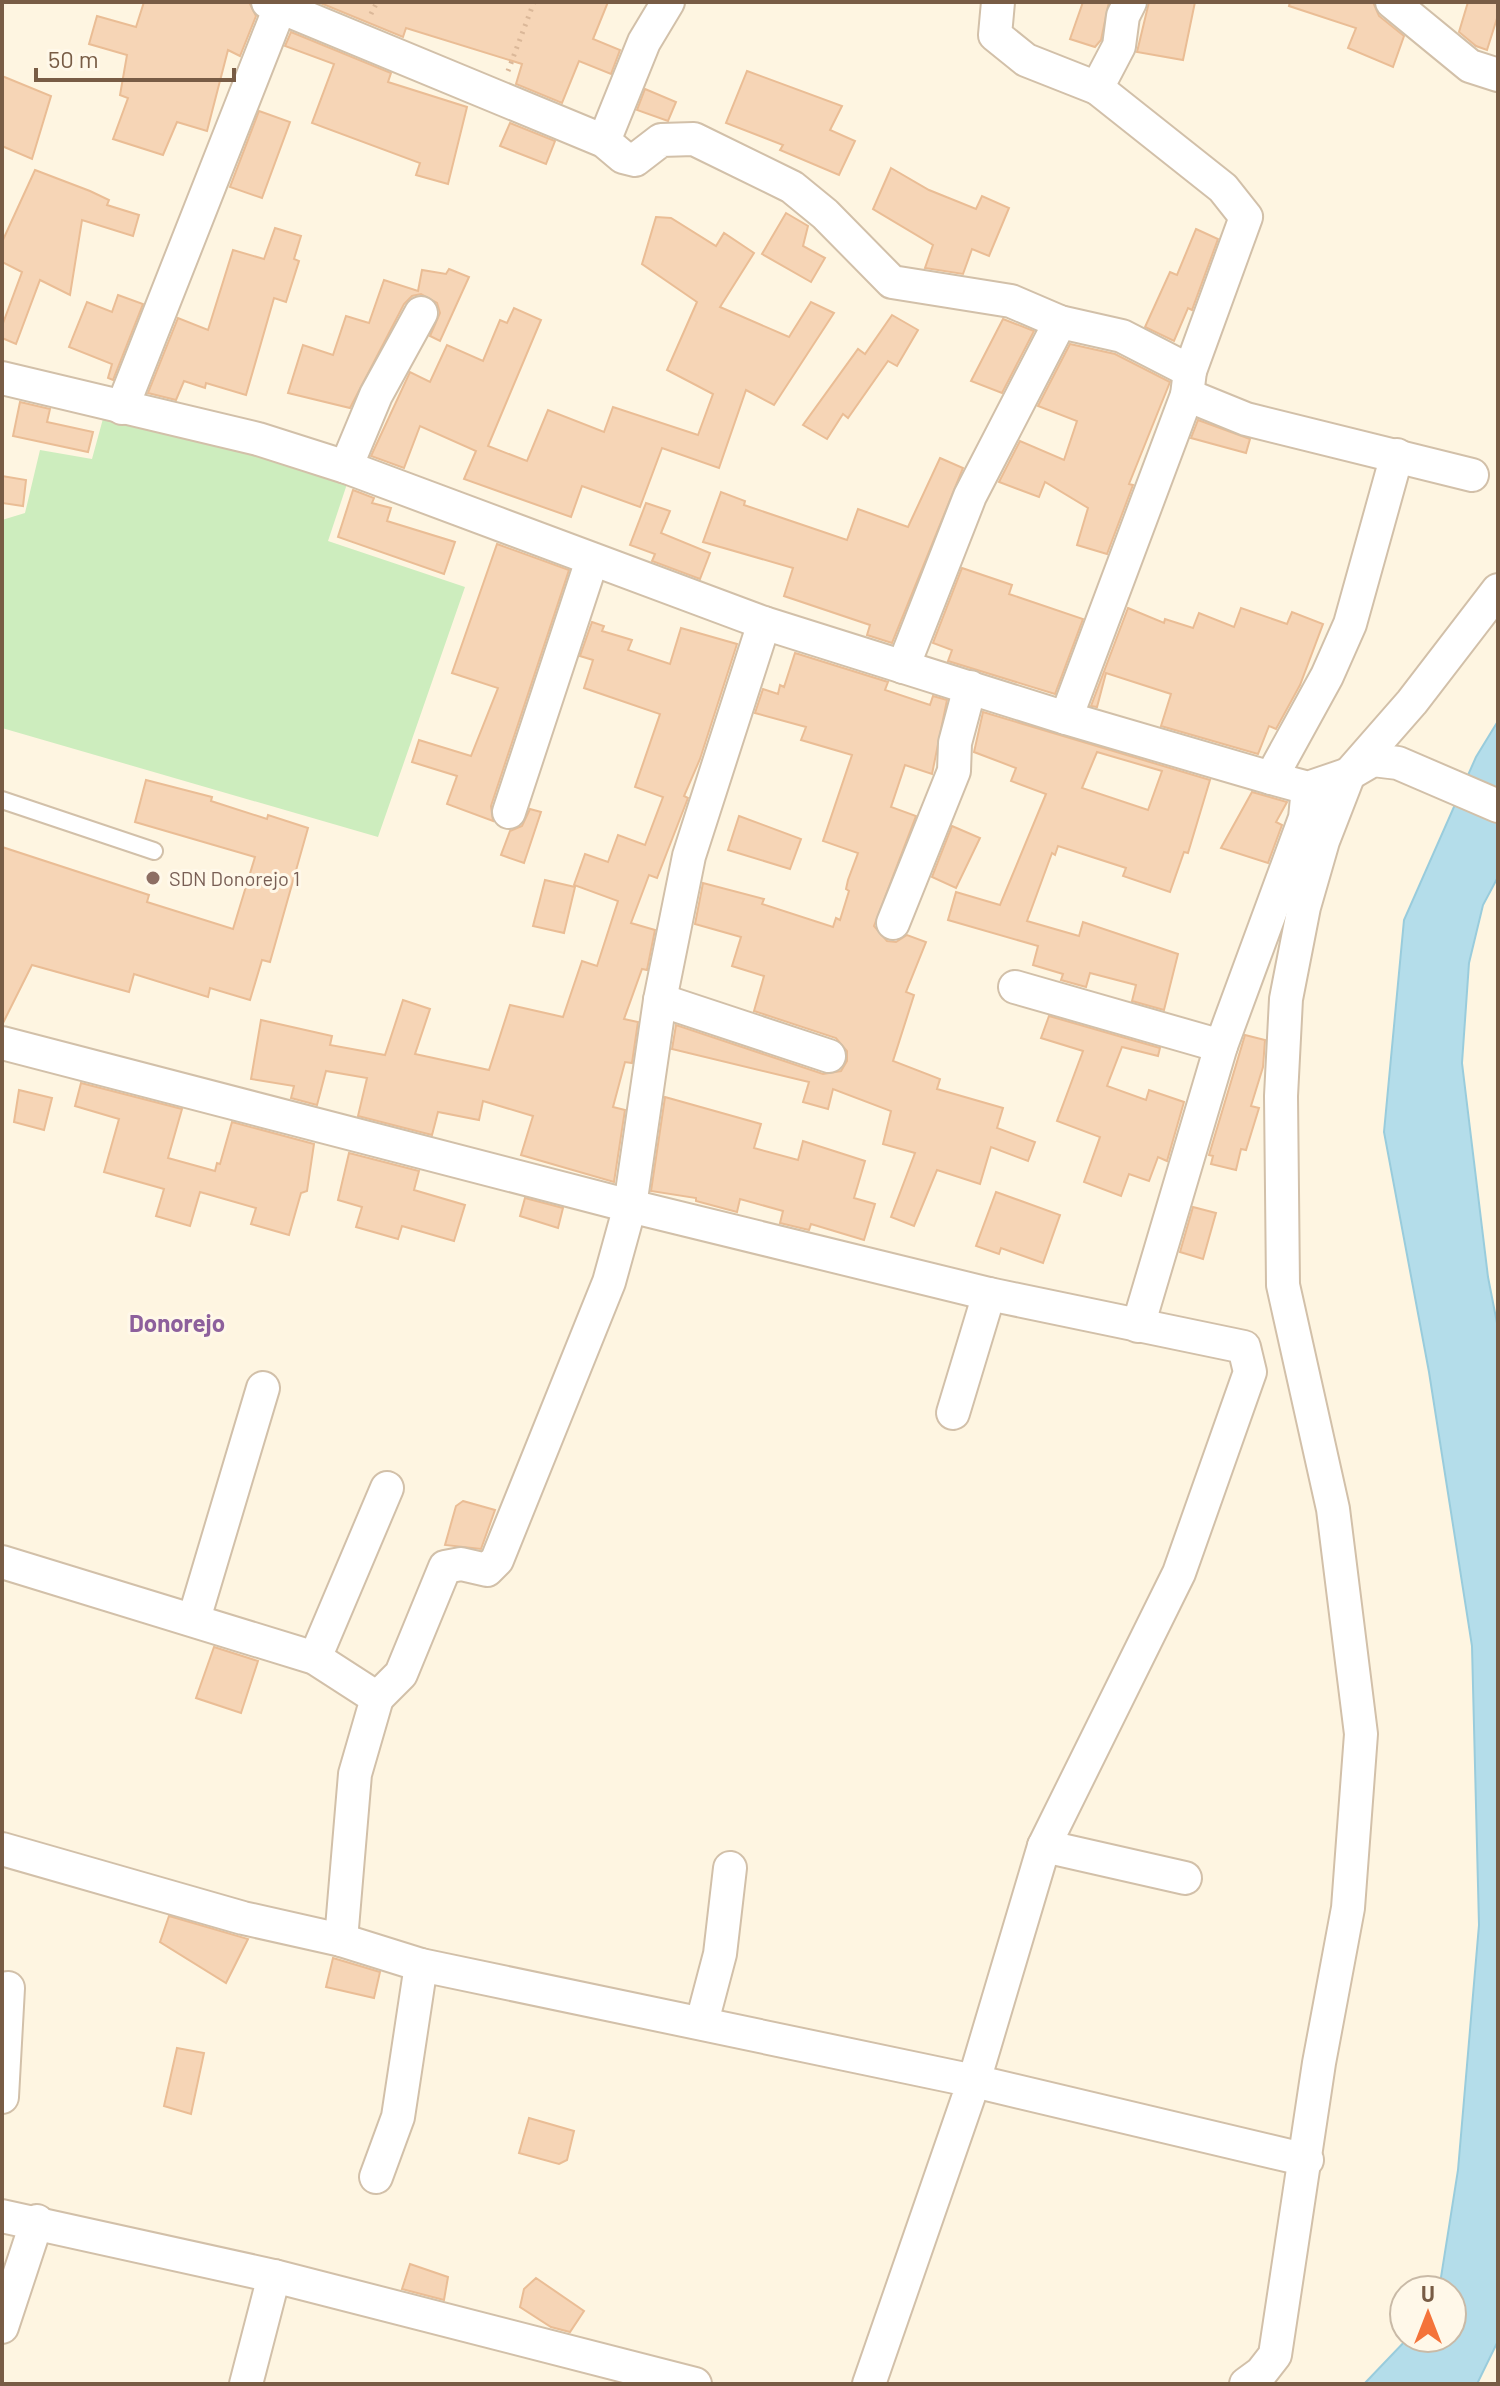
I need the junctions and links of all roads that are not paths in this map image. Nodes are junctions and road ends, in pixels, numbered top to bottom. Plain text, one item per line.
1 (668, 2) edge
2 (998, 2) edge
3 (1130, 2) edge
4 (1392, 2) edge
5 (277, 4) edge
6 (1498, 75) edge
7 (1097, 88) junction
8 (604, 141) junction
9 (421, 313) dead end
10 (1060, 322) junction
11 (2, 378) edge
12 (1188, 383) junction
13 (122, 408) junction
14 (1397, 455) junction
15 (346, 467) junction
16 (1472, 475) dead end
17 (592, 560) junction
18 (1498, 590) edge
19 (764, 623) junction
20 (903, 667) junction
21 (970, 687) junction
22 (1066, 718) junction
23 (1349, 774) junction
24 (1271, 778) junction
25 (1308, 788) junction
26 (2, 800) edge
27 (1498, 806) edge
28 (509, 812) dead end
29 (154, 851) dead end
30 (893, 923) dead end
31 (1015, 987) dead end
32 (660, 1000) junction
33 (2, 1043) edge
34 (1221, 1046) junction
35 (829, 1056) dead end
36 (630, 1206) junction
37 (989, 1294) junction
38 (1138, 1326) junction
39 (263, 1388) dead end
40 (953, 1413) dead end
41 (387, 1488) dead end
42 (2, 1562) edge
43 (194, 1619) junction
44 (315, 1658) junction
45 (377, 1698) junction
46 (1044, 1846) junction
47 (2, 1849) edge
48 (730, 1868) dead end
49 (1185, 1878) dead end
50 (341, 1940) junction
51 (421, 1965) junction
52 (8, 1988) dead end
53 (702, 2022) junction
54 (974, 2081) junction
55 (2, 2097) edge
56 (1307, 2160) junction
57 (376, 2177) dead end
58 (2, 2216) edge
59 (37, 2221) junction
60 (274, 2276) junction
61 (2, 2327) edge
62 (680, 2382) edge
63 (246, 2384) edge
64 (869, 2384) edge
65 (1246, 2384) edge

1 - 8 street
2 - 7 street
3 - 7 street
4 - 6 street
5 - 8 street
5 - 13 street
7 - 12 street
8 - 10 street
9 - 15 street
10 - 12 street
10 - 20 street
11 - 13 street
12 - 14 street
12 - 22 street
13 - 15 street
14 - 16 street
14 - 24 street
15 - 17 street
17 - 19 street
17 - 28 street
18 - 23 street
19 - 20 street
19 - 32 street
20 - 21 street
21 - 22 street
21 - 30 street
22 - 24 street
23 - 25 street
23 - 27 street
23 - 56 street
24 - 25 street
25 - 34 street
26 - 29 lane
31 - 34 street
32 - 35 street
32 - 36 street
33 - 36 street
34 - 38 street
36 - 37 street
36 - 45 street
37 - 38 street
37 - 40 street
38 - 46 street
39 - 43 street
41 - 44 street
42 - 43 street
43 - 44 street
44 - 45 street
45 - 50 street
46 - 49 street
46 - 54 street
47 - 50 street
48 - 53 street
50 - 51 street
51 - 53 street
51 - 57 street
52 - 55 street
53 - 54 street
54 - 56 street
54 - 64 street
56 - 65 street
58 - 59 street
59 - 60 street
59 - 61 street
60 - 62 street
60 - 63 street

